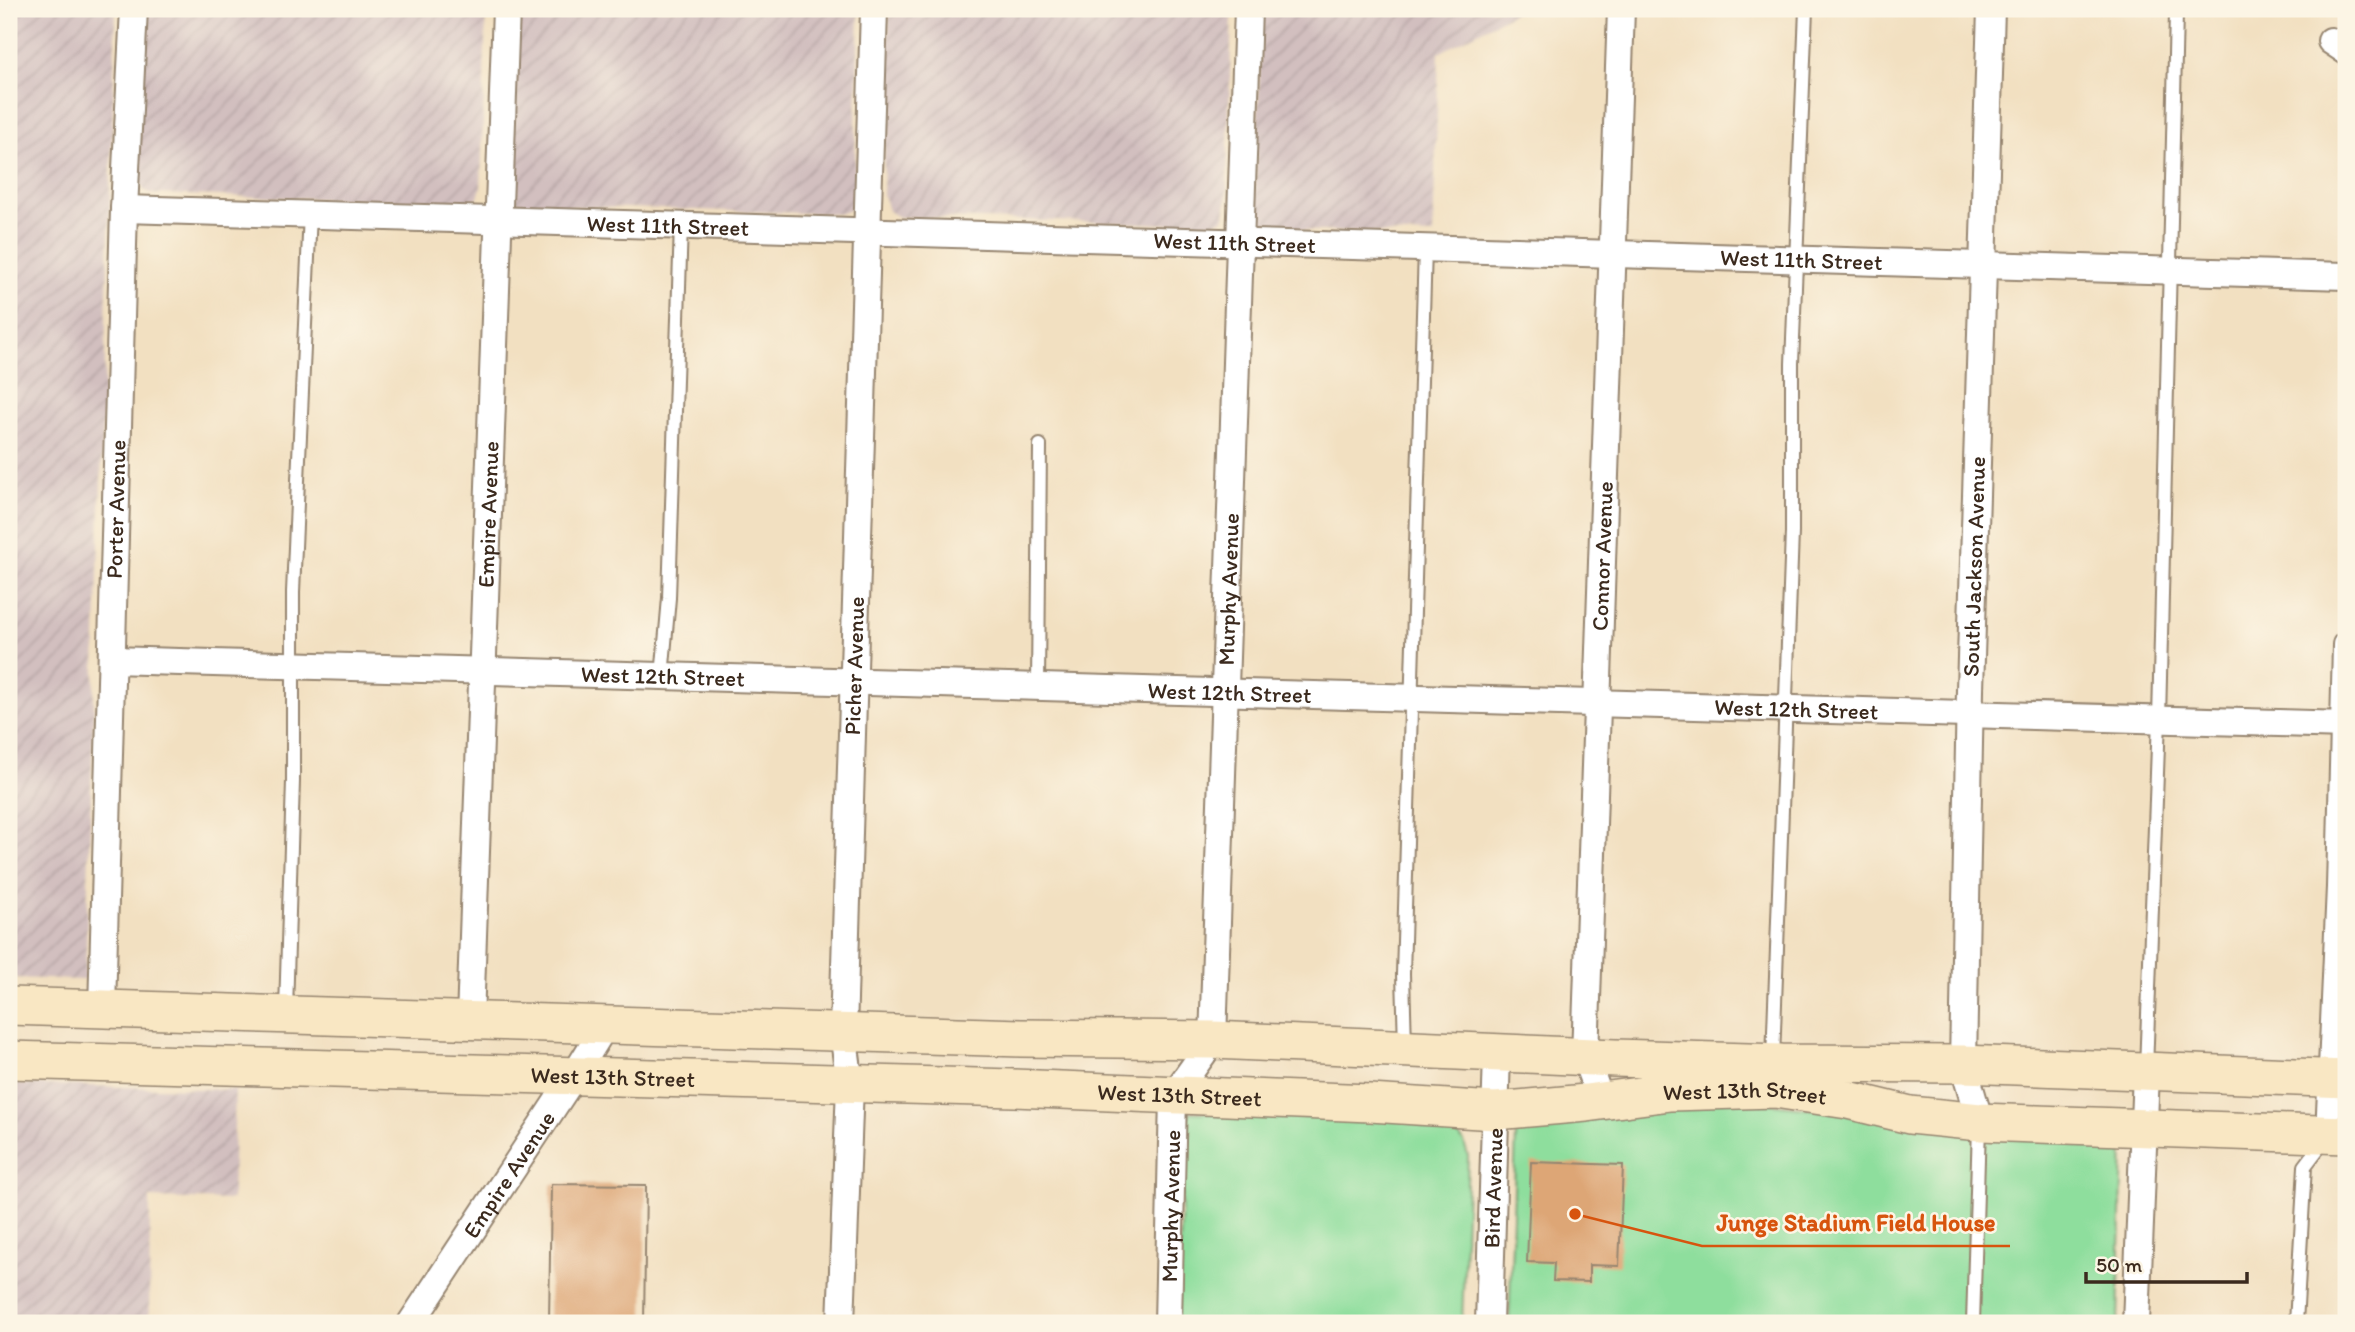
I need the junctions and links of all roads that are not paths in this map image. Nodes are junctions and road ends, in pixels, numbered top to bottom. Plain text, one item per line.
1 (134, 9) edge
2 (506, 9) edge
3 (874, 9) edge
4 (1248, 9) edge
5 (1621, 9) edge
6 (1806, 9) edge
7 (1991, 9) edge
8 (2176, 13) dead end
9 (124, 209) junction
10 (310, 213) junction
11 (498, 220) junction
12 (681, 225) junction
13 (868, 230) junction
14 (1240, 243) junction
15 (1425, 249) junction
16 (1614, 254) junction
17 (1796, 260) junction
18 (1984, 266) junction
19 (2170, 272) junction
20 (2346, 276) edge
21 (1040, 444) dead end
22 (2346, 645) edge
23 (112, 660) junction
24 (295, 665) junction
25 (484, 671) junction
26 (662, 677) junction
27 (854, 683) junction
28 (1038, 688) junction
29 (1224, 692) junction
30 (1412, 698) junction
31 (1598, 702) junction
32 (1786, 708) junction
33 (1970, 714) junction
34 (2159, 719) junction
35 (2345, 725) edge
36 (9, 1006) edge
37 (85, 1009) junction
38 (150, 1010) junction
39 (286, 1014) junction
40 (363, 1016) junction
41 (483, 1021) junction
42 (606, 1024) junction
43 (660, 1026) junction
44 (843, 1031) junction
45 (1021, 1038) junction
46 (1213, 1040) junction
47 (1388, 1048) junction
48 (1497, 1053) junction
49 (1585, 1057) junction
50 (9, 1060) edge
51 (65, 1062) junction
52 (1773, 1062) junction
53 (146, 1064) junction
54 (1963, 1064) junction
55 (283, 1069) junction
56 (360, 1071) junction
57 (2146, 1072) junction
58 (497, 1074) junction
59 (574, 1076) junction
60 (658, 1079) junction
61 (2339, 1079) edge
62 (850, 1084) junction
63 (1014, 1088) junction
64 (1173, 1096) junction
65 (1601, 1101) junction
66 (1370, 1103) junction
67 (1495, 1111) junction
68 (1980, 1122) junction
69 (2143, 1128) junction
70 (2337, 1135) edge
71 (411, 1323) edge
72 (841, 1323) edge
73 (1168, 1323) edge
74 (1489, 1323) edge
75 (1973, 1323) edge
76 (2136, 1323) edge
77 (2296, 1323) edge

1 - 9 street, Porter Avenue
2 - 11 street, Empire Avenue
3 - 13 street, Picher Avenue
4 - 14 street, Murphy Avenue
5 - 16 street, Connor Avenue
6 - 17 lane
7 - 18 street, South Jackson Avenue
8 - 19 lane
9 - 10 street, West 11th Street
9 - 23 street, Porter Avenue
10 - 11 street, West 11th Street
10 - 24 lane
11 - 12 street, West 11th Street
11 - 25 street, Empire Avenue
12 - 13 street, West 11th Street
12 - 26 lane
13 - 14 street, West 11th Street
13 - 27 street, Picher Avenue
14 - 15 street, West 11th Street
14 - 29 street, Murphy Avenue
15 - 16 street, West 11th Street
15 - 30 lane
16 - 17 street, West 11th Street
16 - 31 street, Connor Avenue
17 - 18 street, West 11th Street
17 - 32 lane
18 - 19 street, West 11th Street
18 - 33 street, South Jackson Avenue
19 - 20 street, West 11th Street
19 - 34 lane
21 - 28 lane
22 - 35 street
23 - 24 street, West 12th Street
23 - 37 street, Porter Avenue
24 - 25 street, West 12th Street
24 - 39 lane
25 - 26 street, West 12th Street
25 - 41 street, Empire Avenue
26 - 27 street, West 12th Street
27 - 28 street, West 12th Street
27 - 44 street, Picher Avenue
28 - 29 street, West 12th Street
29 - 30 street, West 12th Street
29 - 46 street, Murphy Avenue
30 - 31 street, West 12th Street
30 - 47 lane
31 - 32 street, West 12th Street
31 - 49 street, Connor Avenue
32 - 33 street, West 12th Street
32 - 52 lane
33 - 34 street, West 12th Street
33 - 54 street, South Jackson Avenue
34 - 35 street, West 12th Street
34 - 57 lane
35 - 61 street
36 - 37 street, West 13th Street
37 - 38 street, West 13th Street
37 - 51 street
38 - 39 street, West 13th Street
38 - 53 street
39 - 40 street, West 13th Street
39 - 55 street
40 - 41 street, West 13th Street
40 - 56 street
41 - 42 street, West 13th Street
41 - 58 street
42 - 43 street, West 13th Street
42 - 59 street, Empire Avenue
43 - 44 street, West 13th Street
43 - 60 street
44 - 45 street, West 13th Street
44 - 62 street, Picher Avenue
45 - 46 street, West 13th Street
45 - 63 street
46 - 47 street, West 13th Street
46 - 64 street, Murphy Avenue
47 - 48 street, West 13th Street
47 - 66 street
48 - 49 street, West 13th Street
48 - 67 street, Bird Avenue
49 - 52 street, West 13th Street
49 - 65 street, Connor Avenue
50 - 51 street, West 13th Street
51 - 53 street, West 13th Street
52 - 54 street, West 13th Street
53 - 55 street, West 13th Street
54 - 57 street, West 13th Street
54 - 68 street, South Jackson Avenue
55 - 56 street, West 13th Street
56 - 58 street, West 13th Street
57 - 61 street, West 13th Street
57 - 69 street
58 - 59 street, West 13th Street
59 - 60 street, West 13th Street
59 - 71 street, Empire Avenue
60 - 62 street, West 13th Street
61 - 70 street
62 - 63 street, West 13th Street
62 - 72 street, Picher Avenue
63 - 64 street, West 13th Street
64 - 66 street, West 13th Street
64 - 73 street, Murphy Avenue
65 - 67 street, West 13th Street
65 - 68 street, West 13th Street
66 - 67 street, West 13th Street
67 - 74 street, Bird Avenue
68 - 69 street, West 13th Street
68 - 75 lane
69 - 70 street, West 13th Street
69 - 76 street
70 - 77 lane

